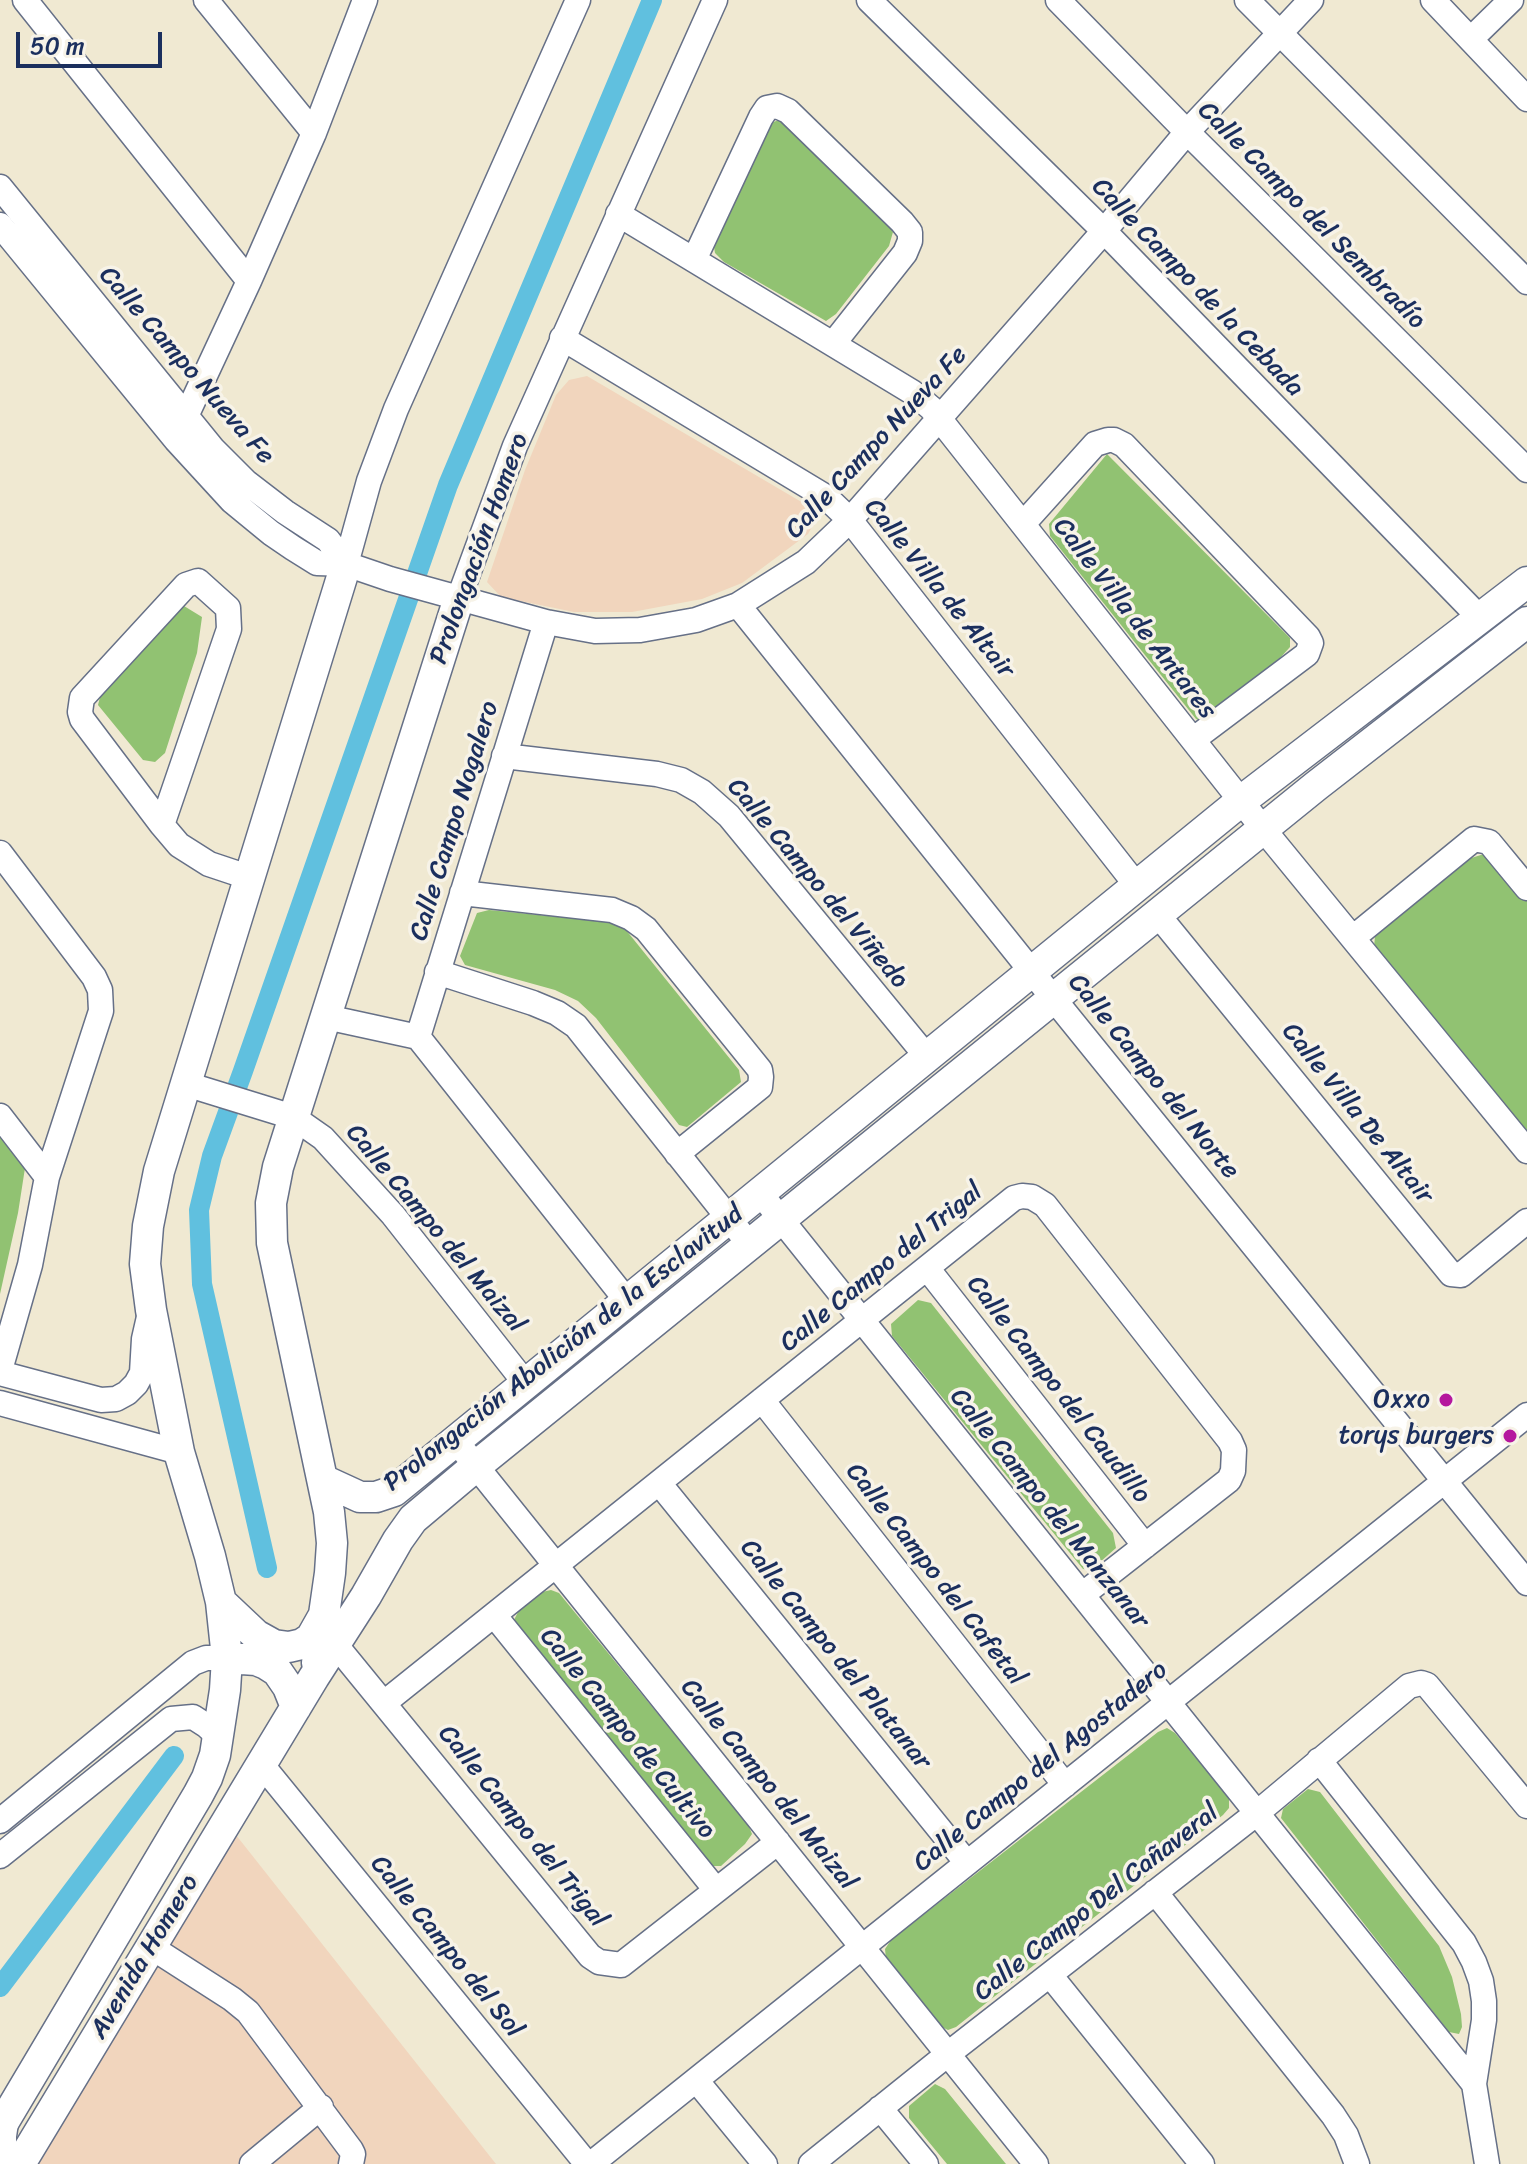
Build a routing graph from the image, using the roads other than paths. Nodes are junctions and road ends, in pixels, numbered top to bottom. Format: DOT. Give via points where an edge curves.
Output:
graph roads {
  1 [pos="25,0"];
  2 [pos="206,0"];
  3 [pos="365,0"];
  4 [pos="578,0"];
  5 [pos="715,0"];
  6 [pos="869,0"];
  7 [pos="1058,0"];
  8 [pos="1247,0"];
  9 [pos="1311,0"];
  10 [pos="1433,0"];
  11 [pos="1511,0"];
  12 [pos="1280,34"];
  13 [pos="1471,39"];
  14 [pos="1527,99"];
  15 [pos="1187,132"];
  16 [pos="314,133"];
  17 [pos="0,187"];
  18 [pos="618,214"];
  19 [pos="0,225"];
  20 [pos="1104,231"];
  21 [pos="694,260"];
  22 [pos="249,281"];
  23 [pos="1527,282"];
  24 [pos="562,338"];
  25 [pos="833,344"];
  26 [pos="186,414"];
  27 [pos="940,418"];
  28 [pos="176,440"];
  29 [pos="1527,470"];
  30 [pos="850,520"];
  31 [pos="1023,524"];
  32 [pos="346,564"];
  33 [pos="1527,582"];
  34 [pos="459,598"];
  35 [pos="738,605"];
  36 [pos="1481,619"];
  37 [pos="546,622"];
  38 [pos="1527,622"];
  39 [pos="1194,739"];
  40 [pos="504,756"];
  41 [pos="1241,801"];
  42 [pos="162,825"];
  43 [pos="1264,830"];
  44 [pos="0,853"];
  45 [pos="251,878"];
  46 [pos="1137,886"];
  47 [pos="1527,888"];
  48 [pos="462,893"];
  49 [pos="1158,915"];
  50 [pos="1354,937"];
  51 [pos="437,972"];
  52 [pos="1032,972"];
  53 [pos="1054,999"];
  54 [pos="326,1017"];
  55 [pos="418,1037"];
  56 [pos="927,1057"];
  57 [pos="199,1088"];
  58 [pos="280,1113"];
  59 [pos="0,1116"];
  60 [pos="1527,1151"];
  61 [pos="677,1154"];
  62 [pos="47,1177"];
  63 [pos="760,1193"];
  64 [pos="729,1219"];
  65 [pos="781,1220"];
  66 [pos="1527,1221"];
  67 [pos="750,1245"];
  68 [pos="927,1268"];
  69 [pos="627,1301"];
  70 [pos="151,1310"];
  71 [pos="862,1320"];
  72 [pos="0,1371"];
  73 [pos="526,1384"];
  74 [pos="762,1400"];
  75 [pos="0,1403"];
  76 [pos="1527,1415"];
  77 [pos="456,1441"];
  78 [pos="179,1452"];
  79 [pos="476,1466"];
  80 [pos="323,1480"];
  81 [pos="1445,1481"];
  82 [pos="659,1483"];
  83 [pos="1145,1546"];
  84 [pos="556,1565"];
  85 [pos="1527,1583"];
  86 [pos="1082,1595"];
  87 [pos="221,1602"];
  88 [pos="325,1612"];
  89 [pos="494,1615"];
  90 [pos="335,1644"];
  91 [pos="227,1658"];
  92 [pos="314,1677"];
  93 [pos="1168,1702"];
  94 [pos="384,1703"];
  95 [pos="296,1707"];
  96 [pos="218,1736"];
  97 [pos="266,1757"];
  98 [pos="1319,1760"];
  99 [pos="1065,1785"];
  100 [pos="1527,1806"];
  101 [pos="1257,1813"];
  102 [pos="0,1821"];
  103 [pos="778,1842"];
  104 [pos="0,1856"];
  105 [pos="967,1863"];
  106 [pos="716,1890"];
  107 [pos="1155,1892"];
  108 [pos="151,1947"];
  109 [pos="862,1947"];
  110 [pos="1050,1975"];
  111 [pos="948,2054"];
  112 [pos="696,2080"];
  113 [pos="1474,2084"];
  114 [pos="321,2107"];
  115 [pos="880,2108"];
  116 [pos="4,2122"];
  117 [pos="9,2164"];
  118 [pos="20,2164"];
  119 [pos="252,2164"];
  120 [pos="351,2164"];
  121 [pos="589,2164"];
  122 [pos="765,2164"];
  123 [pos="811,2164"];
  124 [pos="926,2164"];
  125 [pos="1036,2164"];
  126 [pos="1202,2164"];
  127 [pos="1357,2164"];
  128 [pos="1487,2164"];
  1 -- 22 [label="street"];
  2 -- 16 [label="street"];
  3 -- 16 [label="street"];
  4 -- 32 [label="street" via="396,409"];
  5 -- 18 [label="street, Prolongación Homero"];
  6 -- 20 [label="street, Calle Campo de la Cebada"];
  7 -- 15 [label="street, Calle Campo del Sembradío"];
  8 -- 12 [label="street"];
  9 -- 12 [label="street, Calle Campo Nueva Fe"];
  10 -- 13 [label="street"];
  11 -- 13 [label="street"];
  12 -- 15 [label="street, Calle Campo Nueva Fe"];
  12 -- 23 [label="street"];
  13 -- 14 [label="street"];
  15 -- 20 [label="street, Calle Campo Nueva Fe"];
  15 -- 29 [label="street, Calle Campo del Sembradío"];
  16 -- 22 [label="street"];
  17 -- 26 [label="street, Calle Campo Nueva Fe"];
  18 -- 21 [label="street, Calle Villa de Antares"];
  18 -- 24 [label="street, Prolongación Homero"];
  19 -- 28 [label="street, Calle Campo Nueva Fe"];
  20 -- 27 [label="street, Calle Campo Nueva Fe"];
  20 -- 36 [label="street, Calle Campo de la Cebada"];
  21 -- 25 [label="street, Calle Villa de Antares"];
  21 -- 25 [label="street" via="761,117 767,108 788,111 910,232 905,253"];
  22 -- 26 [label="street"];
  24 -- 30 [label="street, Calle Villa de Altair" via="826,497"];
  24 -- 34 [label="street, Prolongación Homero"];
  25 -- 27 [label="street, Calle Villa de Antares" via="912,392"];
  26 -- 28 [label="street"];
  26 -- 32 [label="street, Calle Campo Nueva Fe" via="246,482 328,540"];
  27 -- 30 [label="street, Calle Campo Nueva Fe"];
  27 -- 31 [label="street, Calle Villa de Antares"];
  28 -- 32 [label="street, Calle Campo Nueva Fe" via="232,501 271,533 317,563"];
  30 -- 35 [label="street, Calle Campo Nueva Fe" via="806,562"];
  30 -- 46 [label="street, Calle Villa de Altair"];
  31 -- 39 [label="street, Calle Villa de Antares"];
  31 -- 39 [label="street" via="1095,444 1114,440 1308,637 1307,654"];
  32 -- 34 [label="street, Calle Campo Nueva Fe"];
  32 -- 45 [label="main road"];
  33 -- 36 [label="main road, Prolongación Abolición de la Esclavitud"];
  34 -- 37 [label="street, Calle Campo Nueva Fe"];
  34 -- 54 [label="main road, Prolongación Homero"];
  35 -- 37 [label="street, Calle Campo Nueva Fe" via="696,620 640,630 595,631"];
  35 -- 52 [label="street, Calle Campo del Norte"];
  36 -- 41 [label="main road, Prolongación Abolición de la Esclavitud"];
  37 -- 40 [label="street, Calle Campo Nogalero"];
  38 -- 43 [label="main road, Prolongación Abolición de la Esclavitud"];
  39 -- 41 [label="street, Calle Villa de Antares"];
  40 -- 48 [label="street, Calle Campo Nogalero"];
  40 -- 56 [label="street, Calle Campo del Viñedo" via="657,774 702,792 729,816"];
  41 -- 43 [label="street, Calle Villa de Antares"];
  41 -- 46 [label="main road, Prolongación Abolición de la Esclavitud"];
  42 -- 42 [label="street" via="229,629 228,608 198,581 186,585 80,706 82,719"];
  42 -- 45 [label="street" via="190,854"];
  43 -- 49 [label="main road, Prolongación Abolición de la Esclavitud"];
  43 -- 50 [label="street, Calle Villa de Antares"];
  44 -- 62 [label="street" via="100,990 101,1011"];
  45 -- 57 [label="main road" via="204,1023"];
  46 -- 52 [label="main road, Prolongación Abolición de la Esclavitud"];
  47 -- 50 [label="street" via="1489,842 1474,839"];
  48 -- 51 [label="street, Calle Campo Nogalero"];
  48 -- 61 [label="street" via="612,910 646,929 761,1077 760,1087"];
  49 -- 53 [label="main road, Prolongación Abolición de la Esclavitud"];
  49 -- 66 [label="street, Calle Villa De Altair" via="1451,1274 1461,1275"];
  50 -- 60 [label="street, Calle Villa de Antares"];
  51 -- 55 [label="street, Calle Campo Nogalero"];
  51 -- 61 [label="street" via="533,1003 576,1026"];
  52 -- 53 [label="street, Calle Campo del Norte"];
  52 -- 56 [label="main road, Prolongación Abolición de la Esclavitud"];
  53 -- 65 [label="main road, Prolongación Abolición de la Esclavitud"];
  53 -- 81 [label="street, Calle Campo del Norte"];
  54 -- 55 [label="street"];
  54 -- 58 [label="main road, Prolongación Homero"];
  55 -- 69 [label="street"];
  56 -- 63 [label="main road, Prolongación Abolición de la Esclavitud"];
  57 -- 58 [label="street"];
  57 -- 70 [label="main road" via="159,1171 145,1264"];
  58 -- 73 [label="street, Calle Campo del Maizal" via="323,1138 393,1215"];
  58 -- 80 [label="main road" via="272,1243"];
  59 -- 62 [label="street"];
  61 -- 64 [label="street"];
  62 -- 72 [label="street" via="30,1265"];
  63 -- 64 [label="main road, Prolongación Abolición de la Esclavitud"];
  63 -- 65 [label="street, Calle Campo del Manzanar"];
  64 -- 67 [label="street"];
  64 -- 69 [label="main road, Prolongación Abolición de la Esclavitud"];
  65 -- 67 [label="main road, Prolongación Abolición de la Esclavitud"];
  65 -- 71 [label="street, Calle Campo del Manzanar"];
  67 -- 79 [label="main road, Prolongación Abolición de la Esclavitud"];
  68 -- 71 [label="street, Calle Campo del Trigal"];
  68 -- 83 [label="street, Calle Campo del Caudillo"];
  68 -- 83 [label="street, Calle Campo del Trigal" via="1014,1198 1040,1201 1230,1441 1234,1450 1229,1480"];
  69 -- 73 [label="main road, Prolongación Abolición de la Esclavitud"];
  70 -- 72 [label="street" via="142,1373 116,1399 101,1400"];
  70 -- 78 [label="main road"];
  71 -- 74 [label="street, Calle Campo del Trigal"];
  71 -- 86 [label="street, Calle Campo del Manzanar"];
  73 -- 77 [label="main road, Prolongación Abolición de la Esclavitud"];
  74 -- 82 [label="street, Calle Campo del Trigal"];
  74 -- 99 [label="street, Calle Campo del Cafetal"];
  75 -- 78 [label="street"];
  76 -- 81 [label="street, Calle Campo del Agostadero"];
  77 -- 79 [label="street, Calle Campo del Maizal"];
  77 -- 80 [label="main road, Prolongación Abolición de la Esclavitud" via="394,1491 376,1497 360,1497"];
  78 -- 87 [label="main road"];
  79 -- 84 [label="street, Calle Campo del Maizal"];
  79 -- 90 [label="main road, Prolongación Abolición de la Esclavitud" via="413,1519"];
  80 -- 88 [label="main road" via="332,1543"];
  81 -- 85 [label="street, Calle Campo del Norte"];
  81 -- 93 [label="street, Calle Campo del Agostadero"];
  82 -- 84 [label="street, Calle Campo del Trigal"];
  82 -- 105 [label="street, Calle Campo del Platanar"];
  83 -- 86 [label="street, Calle Campo del Trigal"];
  84 -- 89 [label="street, Calle Campo del Trigal"];
  84 -- 103 [label="street, Calle Campo del Maizal"];
  86 -- 93 [label="street, Calle Campo del Manzanar"];
  87 -- 88 [label="main road" via="256,1635 289,1647 311,1638"];
  87 -- 91 [label="main road"];
  88 -- 92 [label="main road"];
  89 -- 94 [label="street, Calle Campo del Trigal"];
  89 -- 106 [label="street, Calle Campo de Cultivo"];
  90 -- 92 [label="main road, Prolongación Abolición de la Esclavitud"];
  90 -- 94 [label="street, Calle Campo del Trigal"];
  91 -- 95 [label="main road" via="256,1660 277,1671"];
  91 -- 96 [label="main road"];
  91 -- 102 [label="street" via="193,1663"];
  92 -- 95 [label="main road, Prolongación Abolición de la Esclavitud"];
  93 -- 99 [label="street, Calle Campo del Agostadero"];
  93 -- 101 [label="street, Calle Campo del Manzanar"];
  94 -- 106 [label="street, Calle Campo del Trigal" via="599,1962 621,1965"];
  95 -- 97 [label="main road, Prolongación Abolición de la Esclavitud"];
  96 -- 104 [label="street" via="193,1717 171,1719"];
  96 -- 116 [label="main road, Avenida Homero" via="198,1795"];
  97 -- 108 [label="main road, Avenida Homero"];
  97 -- 121 [label="street, Calle Campo del Sol"];
  98 -- 100 [label="street, Calle Campo Del Cañaveral" via="1409,1686 1427,1685"];
  98 -- 101 [label="street, Calle Campo Del Cañaveral"];
  98 -- 113 [label="street" via="1474,1962 1484,2011"];
  99 -- 105 [label="street, Calle Campo del Agostadero"];
  101 -- 107 [label="street, Calle Campo Del Cañaveral"];
  101 -- 113 [label="street, Calle Campo del Manzanar"];
  103 -- 106 [label="street, Calle Campo del Trigal"];
  103 -- 109 [label="street, Calle Campo del Maizal"];
  105 -- 109 [label="street, Calle Campo del Agostadero"];
  107 -- 110 [label="street, Calle Campo Del Cañaveral"];
  107 -- 127 [label="street" via="1333,2115"];
  108 -- 114 [label="street" via="248,2012"];
  108 -- 118 [label="main road, Avenida Homero"];
  109 -- 111 [label="street, Calle Campo del Maizal"];
  109 -- 112 [label="street, Calle Campo del Agostadero"];
  110 -- 111 [label="street, Calle Campo Del Cañaveral"];
  110 -- 126 [label="street"];
  111 -- 115 [label="street, Calle Campo Del Cañaveral"];
  111 -- 125 [label="street, Calle Campo del Maizal"];
  112 -- 121 [label="street, Calle Campo del Agostadero"];
  112 -- 122 [label="street"];
  113 -- 128 [label="street"];
  114 -- 119 [label="street"];
  114 -- 120 [label="street" via="351,2150"];
  115 -- 123 [label="street, Calle Campo Del Cañaveral"];
  115 -- 124 [label="street"];
  116 -- 117 [label="street"];
}
